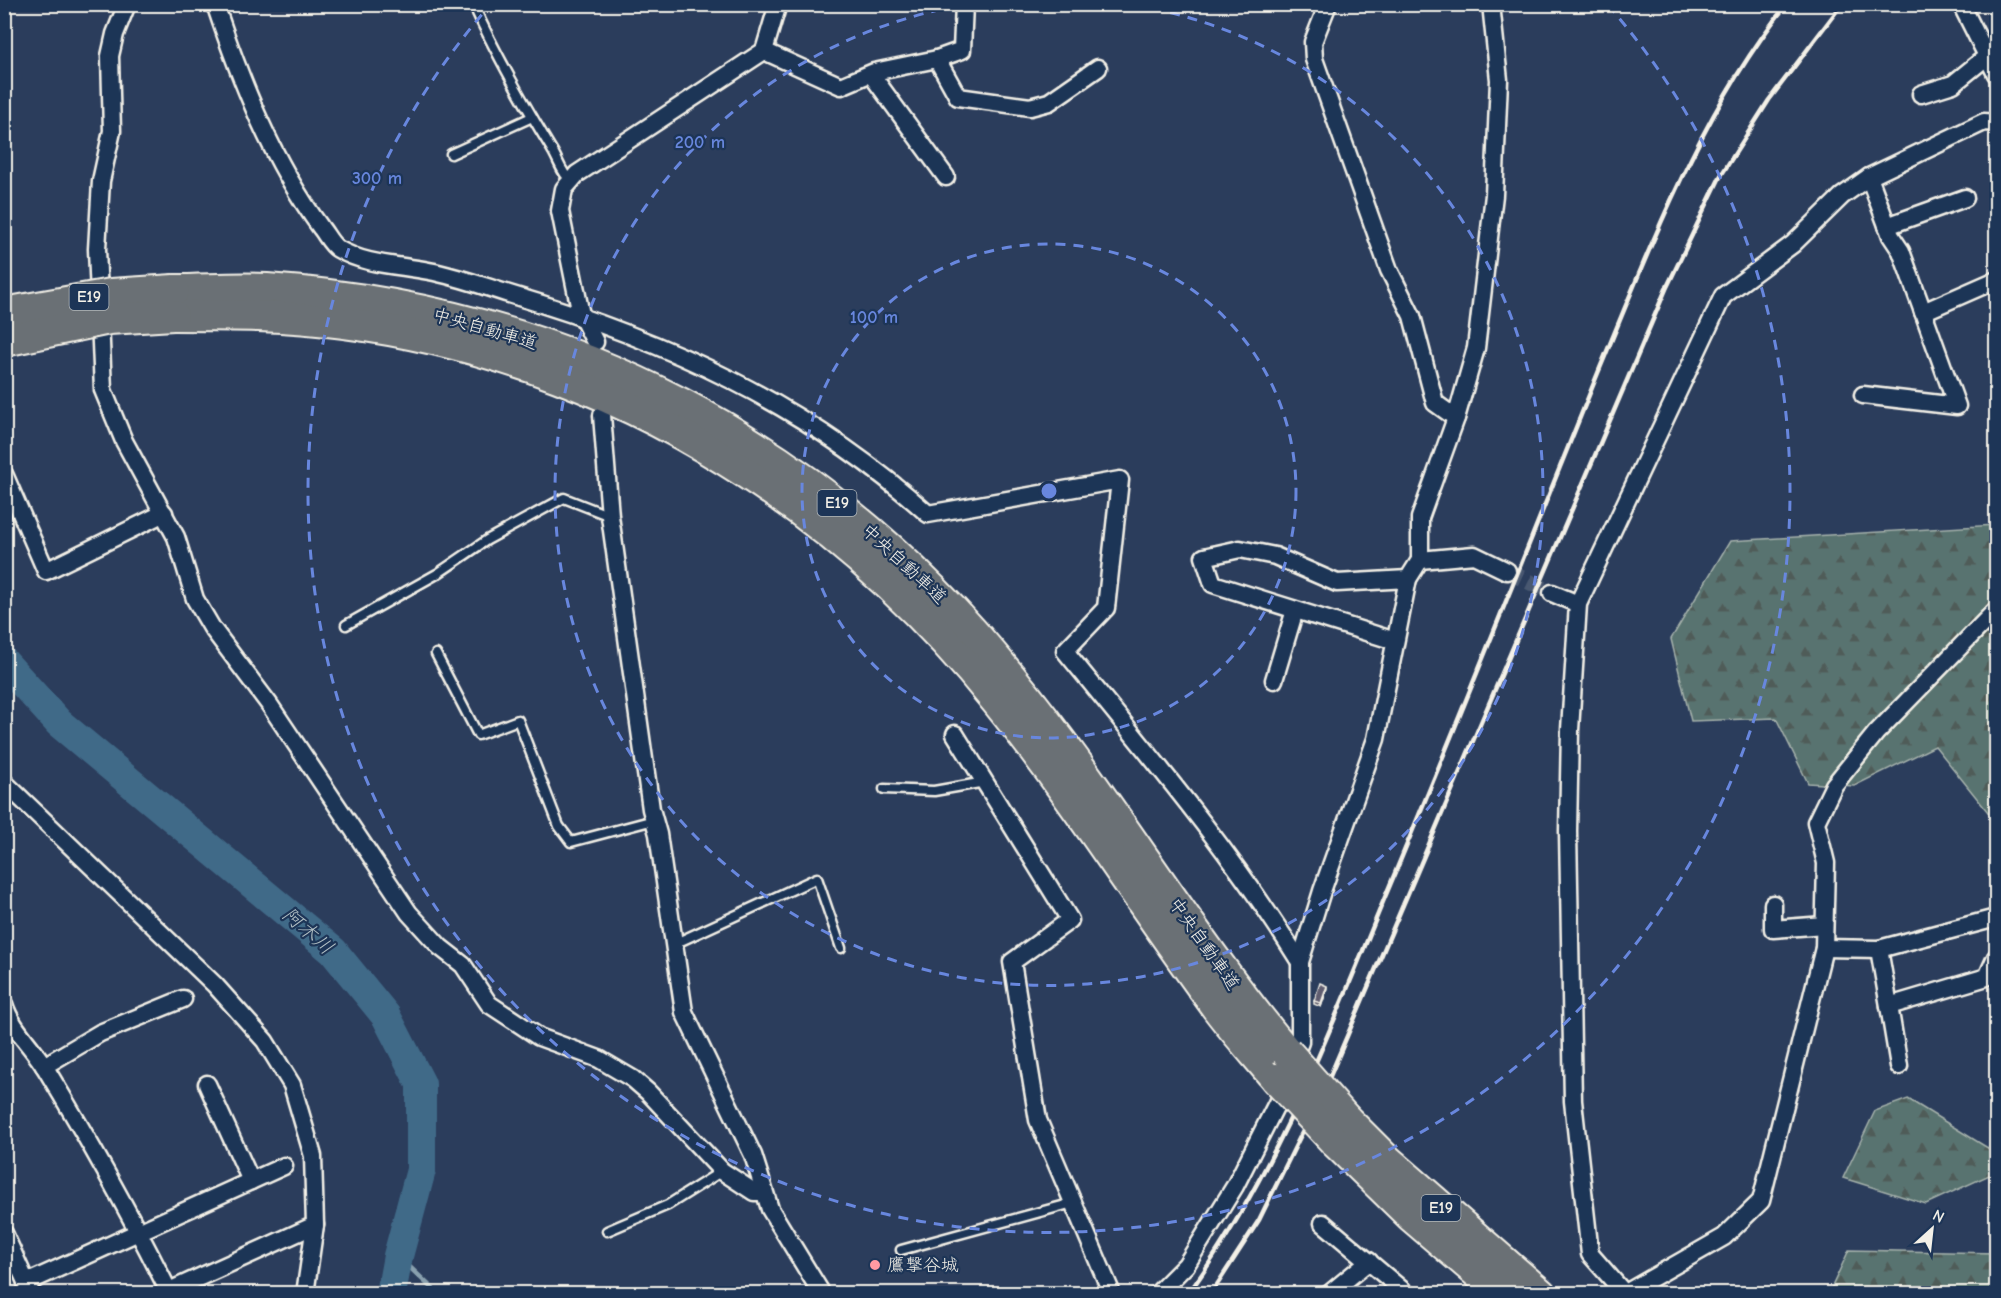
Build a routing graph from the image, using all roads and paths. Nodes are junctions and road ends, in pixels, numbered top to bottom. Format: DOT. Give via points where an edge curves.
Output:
graph roads {
  1 [pos="127,4"];
  2 [pos="215,4"];
  3 [pos="473,4"];
  4 [pos="777,4"];
  5 [pos="964,4"];
  6 [pos="1328,4"];
  7 [pos="1491,4"];
  8 [pos="1961,4"];
  9 [pos="764,51"];
  10 [pos="1992,52"];
  11 [pos="938,59"];
  12 [pos="1098,68"];
  13 [pos="871,74"];
  14 [pos="1996,74"];
  15 [pos="1921,94"];
  16 [pos="532,117"];
  17 [pos="1996,123"];
  18 [pos="451,154"];
  19 [pos="946,177"];
  20 [pos="1869,177"];
  21 [pos="571,181"];
  22 [pos="1965,198"];
  23 [pos="1887,226"];
  24 [pos="1996,280"];
  25 [pos="173,303"];
  26 [pos="1923,312"];
  27 [pos="4,313"];
  28 [pos="581,315"];
  29 [pos="4,341"];
  30 [pos="595,342"];
  31 [pos="1863,394"];
  32 [pos="602,415"];
  33 [pos="1456,418"];
  34 [pos="4,474"];
  35 [pos="164,513"];
  36 [pos="610,516"];
  37 [pos="1420,560"];
  38 [pos="1507,571"];
  39 [pos="1408,579"];
  40 [pos="1552,593"];
  41 [pos="1578,604"];
  42 [pos="1295,610"];
  43 [pos="1996,610"];
  44 [pos="346,625"];
  45 [pos="1395,641"];
  46 [pos="436,654"];
  47 [pos="1274,680"];
  48 [pos="955,734"];
  49 [pos="985,782"];
  50 [pos="6,784"];
  51 [pos="884,789"];
  52 [pos="654,820"];
  53 [pos="1773,904"];
  54 [pos="1996,918"];
  55 [pos="1824,925"];
  56 [pos="673,944"];
  57 [pos="841,948"];
  58 [pos="1824,948"];
  59 [pos="1879,949"];
  60 [pos="1996,957"];
  61 [pos="1300,962"];
  62 [pos="1992,976"];
  63 [pos="183,999"];
  64 [pos="4,1004"];
  65 [pos="1889,1006"];
  66 [pos="1899,1065"];
  67 [pos="44,1066"];
  68 [pos="207,1084"];
  69 [pos="1340,1130"];
  70 [pos="284,1166"];
  71 [pos="722,1171"];
  72 [pos="251,1181"];
  73 [pos="764,1192"];
  74 [pos="1073,1203"];
  75 [pos="1323,1222"];
  76 [pos="315,1226"];
  77 [pos="607,1231"];
  78 [pos="140,1232"];
  79 [pos="4,1233"];
  80 [pos="901,1250"];
  81 [pos="1369,1261"];
  82 [pos="29,1288"];
  83 [pos="170,1292"];
  84 [pos="305,1293"];
  85 [pos="822,1293"];
  86 [pos="1112,1293"];
  87 [pos="1157,1293"];
  88 [pos="1329,1293"];
  89 [pos="1407,1293"];
  90 [pos="1502,1293"];
  91 [pos="1541,1293"];
  92 [pos="1624,1293"];
  1 -- 35 [label="street" via="110,56 112,131 101,181 97,249 103,390 124,441"];
  2 -- 28 [label="street" via="235,64 263,128 310,213 337,249 380,263 430,271"];
  3 -- 16 [label="lane" via="500,63"];
  4 -- 9 [label="street"];
  5 -- 11 [label="street" via="962,50"];
  6 -- 33 [label="street" via="1313,42 1314,59 1389,270 1412,316 1435,403"];
  7 -- 33 [label="street" via="1498,80 1494,195 1476,348"];
  8 -- 10 [label="street"];
  9 -- 13 [label="street" via="841,86"];
  9 -- 21 [label="street"];
  10 -- 14 [label="street"];
  10 -- 15 [label="street" via="1953,84"];
  11 -- 12 [label="street" via="958,97 1030,107 1048,102"];
  11 -- 13 [label="street"];
  13 -- 19 [label="street"];
  16 -- 18 [label="lane"];
  16 -- 21 [label="lane" via="564,176"];
  17 -- 20 [label="street" via="1984,122"];
  20 -- 23 [label="street"];
  20 -- 41 [label="street" via="1842,196 1793,244 1723,296"];
  21 -- 28 [label="street" via="564,189 560,211"];
  22 -- 23 [label="street"];
  23 -- 26 [label="street" via="1901,251"];
  24 -- 26 [label="street"];
  25 -- 27 [label="highway, 中央自動車道 / E19, bridge" via="111,294"];
  25 -- 29 [label="highway, 中央自動車道 / E19, bridge"];
  25 -- 69 [label="highway, 中央自動車道 / E19, bridge" via="413,334 522,364 583,385 642,412 725,459 810,517 879,574 940,636 1048,768 1219,1011 1276,1079"];
  25 -- 69 [label="highway, 中央自動車道 / E19, bridge" via="264,289 404,307 510,333 613,369 766,450 884,542 1004,667"];
  26 -- 31 [label="street" via="1957,406"];
  28 -- 30 [label="street"];
  28 -- 61 [label="street" via="770,398 891,481 928,514 1120,480 1106,608 1065,651 1157,762 1263,903"];
  32 -- 36 [label="street"];
  33 -- 37 [label="street" via="1420,518"];
  34 -- 35 [label="street" via="46,571"];
  35 -- 71 [label="street" via="176,537 195,599 212,627 269,704 409,913 463,965 489,1004 539,1037 599,1059 633,1079"];
  36 -- 44 [label="lane" via="564,498"];
  36 -- 52 [label="street"];
  37 -- 38 [label="street" via="1474,555"];
  37 -- 39 [label="street"];
  39 -- 42 [label="street" via="1337,583 1275,556 1240,549 1204,557 1213,584"];
  39 -- 45 [label="street"];
  40 -- 41 [label="street"];
  41 -- 92 [label="street" via="1568,842 1573,1101 1590,1254"];
  42 -- 45 [label="street"];
  42 -- 47 [label="street"];
  43 -- 55 [label="street" via="1876,734 1834,785 1816,822 1826,863"];
  45 -- 61 [label="street" via="1376,739"];
  46 -- 52 [label="lane" via="478,735 518,720 559,826 571,842"];
  48 -- 49 [label="street"];
  49 -- 51 [label="lane" via="934,791"];
  49 -- 74 [label="street" via="1070,920 1012,962 1038,1120"];
  50 -- 76 [label="street" via="215,985 265,1041 292,1086 313,1156"];
  52 -- 56 [label="street"];
  53 -- 55 [label="street" via="1773,929"];
  54 -- 59 [label="street"];
  55 -- 58 [label="street"];
  56 -- 57 [label="lane" via="817,878"];
  56 -- 73 [label="street" via="684,1012 753,1155"];
  58 -- 59 [label="street"];
  58 -- 92 [label="street" via="1761,1201 1724,1237"];
  59 -- 65 [label="street"];
  60 -- 62 [label="street"];
  61 -- 87 [label="street" via="1300,1042 1277,1104 1235,1186 1186,1265"];
  62 -- 65 [label="street"];
  63 -- 67 [label="street" via="100,1033"];
  64 -- 67 [label="street" via="7,1015"];
  65 -- 66 [label="street"];
  67 -- 78 [label="street"];
  68 -- 72 [label="street"];
  69 -- 90 [label="highway, 中央自動車道 / E19" via="1411,1216"];
  69 -- 91 [label="highway, 中央自動車道 / E19" via="1384,1158"];
  70 -- 72 [label="street"];
  71 -- 73 [label="street" via="745,1188"];
  71 -- 77 [label="lane" via="668,1205"];
  72 -- 78 [label="street"];
  73 -- 85 [label="street" via="781,1228"];
  74 -- 80 [label="lane"];
  74 -- 86 [label="street"];
  75 -- 81 [label="street"];
  76 -- 83 [label="street"];
  76 -- 84 [label="street"];
  78 -- 82 [label="street"];
  78 -- 83 [label="street"];
  79 -- 82 [label="street"];
  81 -- 88 [label="street"];
  81 -- 89 [label="street"];
}
